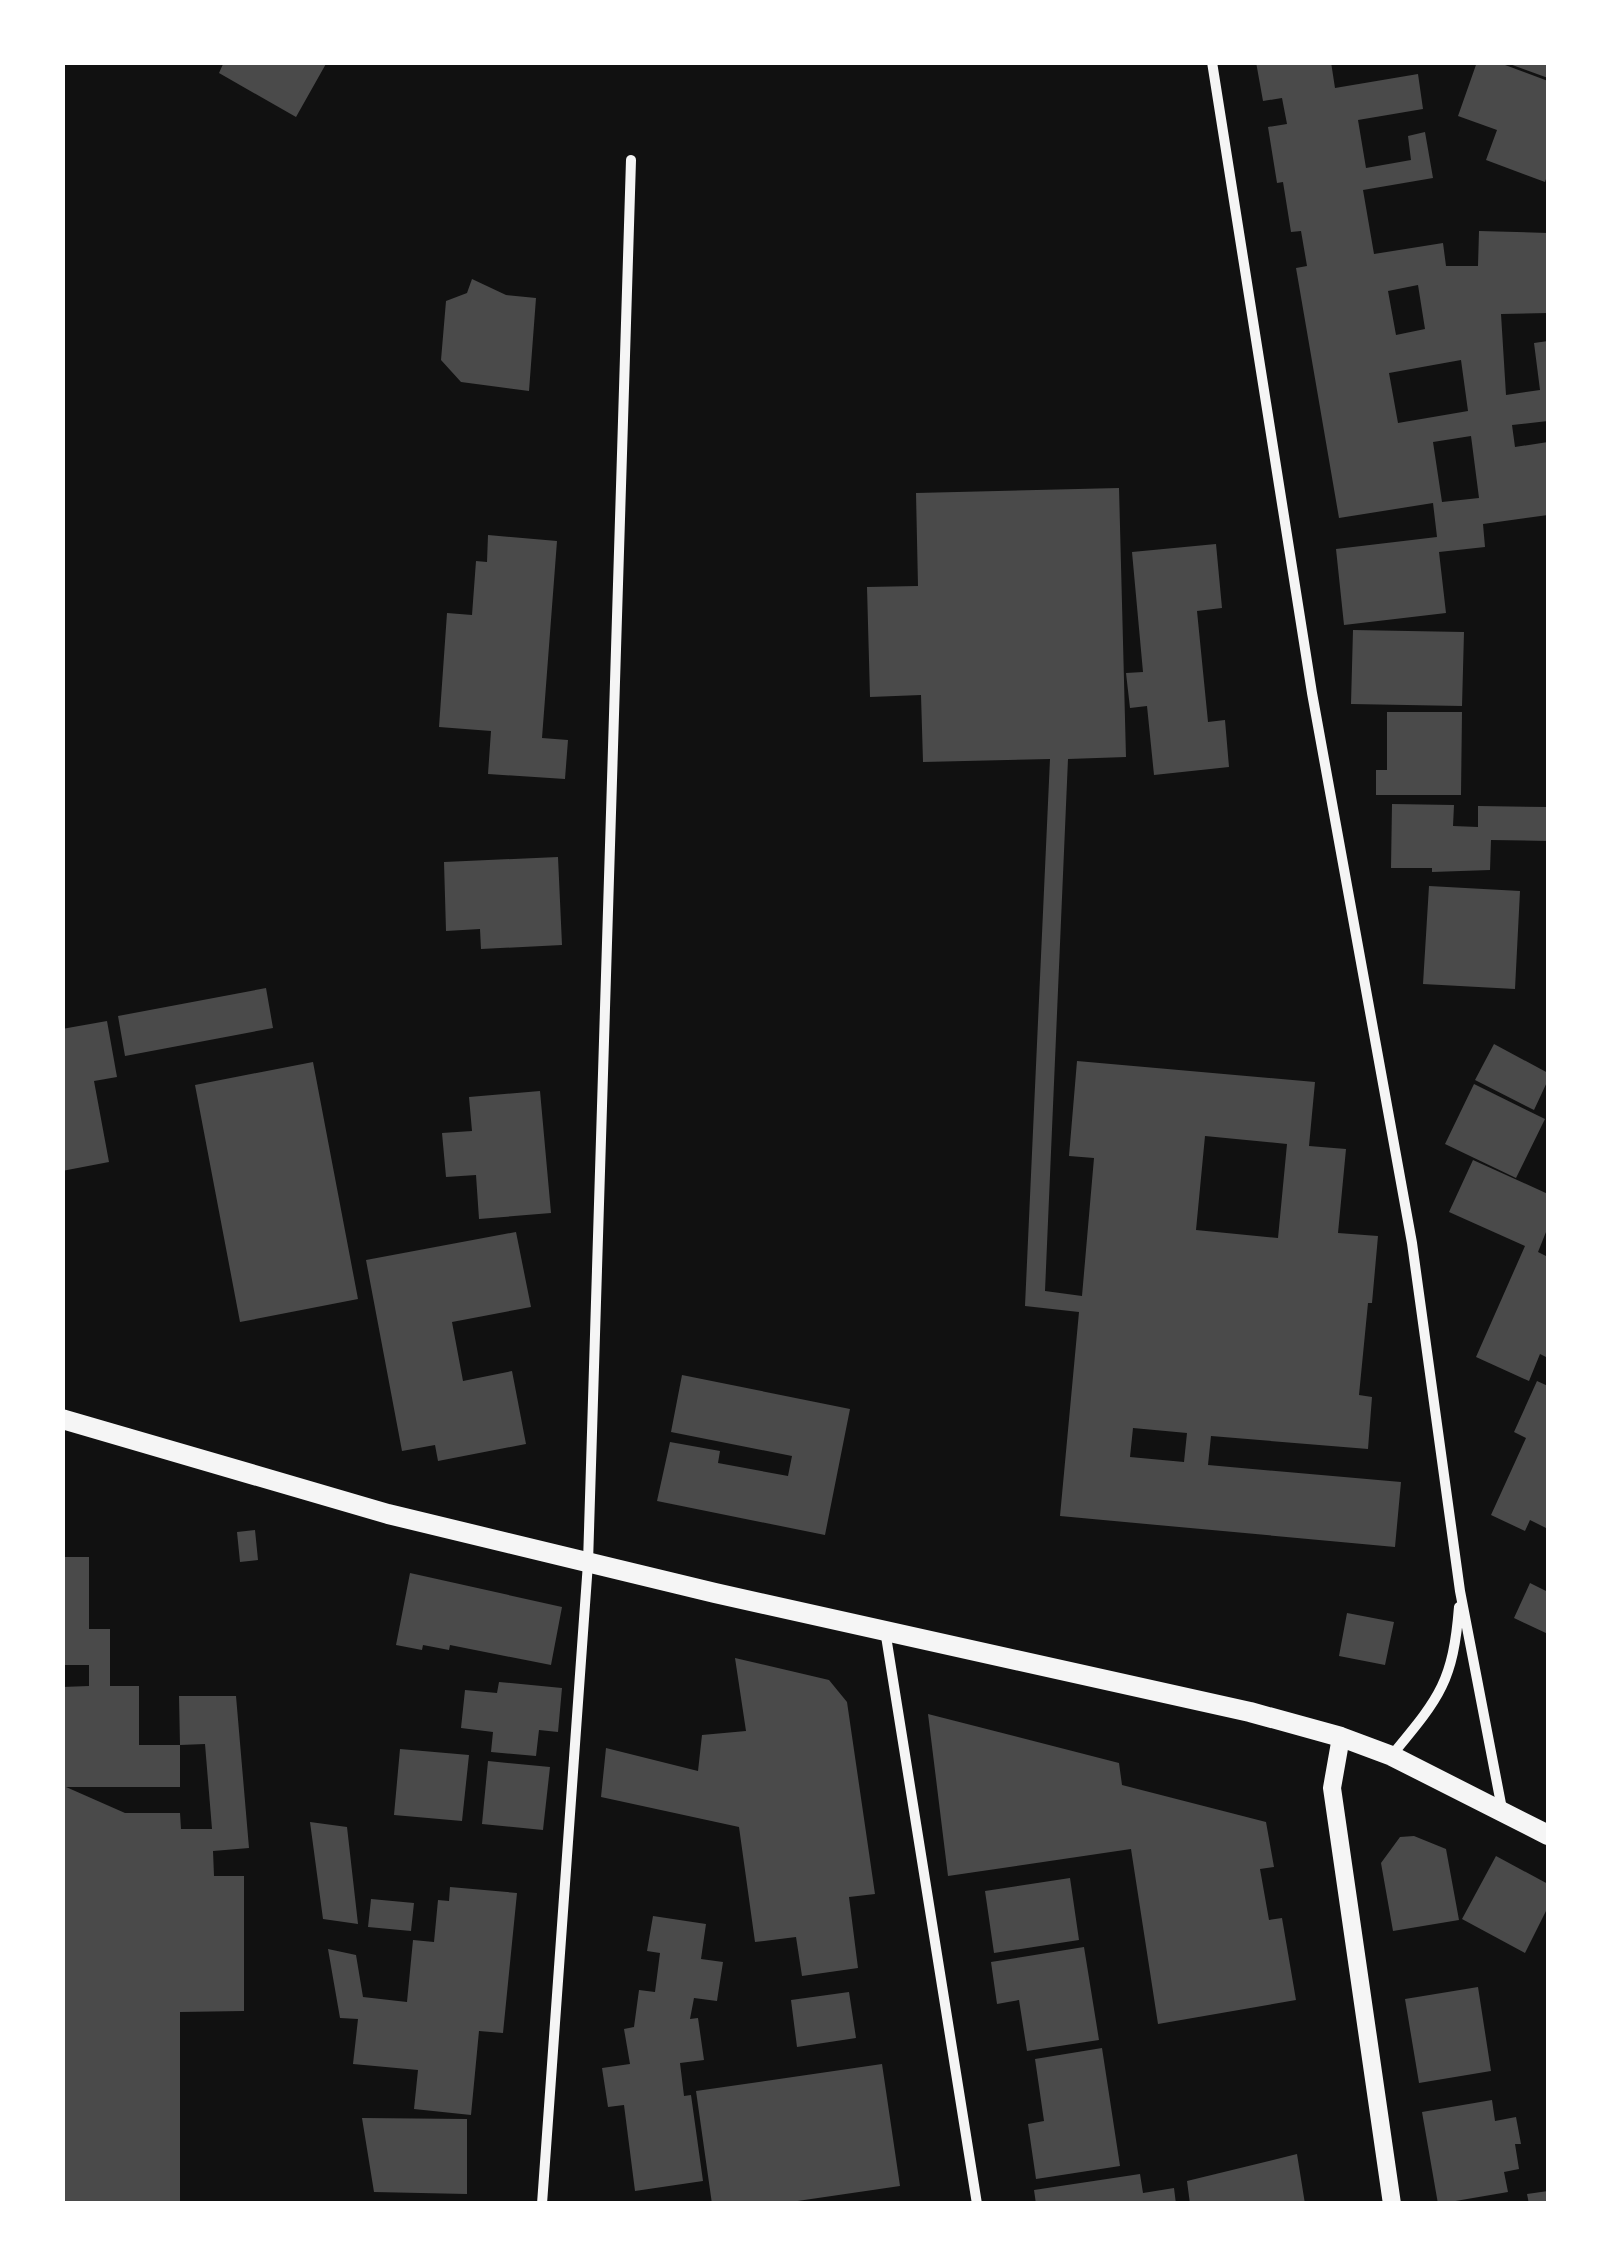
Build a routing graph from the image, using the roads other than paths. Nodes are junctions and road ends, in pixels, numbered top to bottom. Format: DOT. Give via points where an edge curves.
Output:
graph roads {
  1 [pos="1212,62"];
  2 [pos="631,160"];
  3 [pos="62,1419"];
  4 [pos="588,1563"];
  5 [pos="1460,1591"];
  6 [pos="885,1630"];
  7 [pos="1341,1737"];
  8 [pos="1392,1756"];
  9 [pos="1502,1809"];
  10 [pos="1548,1835"];
  11 [pos="542,2204"];
  12 [pos="977,2204"];
  13 [pos="1392,2204"];
  1 -- 5 [label="street" via="1312,693 1412,1243"];
  2 -- 4 [label="street"];
  3 -- 4 [label="main road" via="388,1514"];
  4 -- 6 [label="main road"];
  4 -- 11 [label="street"];
  5 -- 8 [label="street" via="1448,1677"];
  5 -- 9 [label="street"];
  6 -- 7 [label="main road"];
  6 -- 12 [label="street"];
  7 -- 8 [label="main road"];
  7 -- 13 [label="street" via="1332,1788"];
  8 -- 9 [label="main road"];
  9 -- 10 [label="main road"];
}
